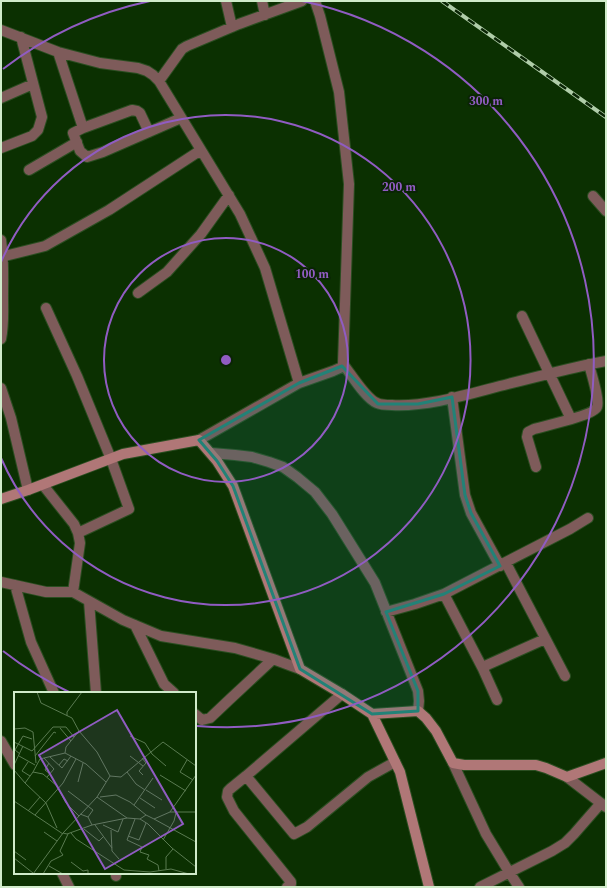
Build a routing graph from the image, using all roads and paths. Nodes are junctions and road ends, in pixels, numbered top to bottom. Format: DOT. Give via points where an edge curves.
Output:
graph roads {
  1 [pos="226,1"];
  2 [pos="262,1"];
  3 [pos="302,1"];
  4 [pos="315,1"];
  5 [pos="265,15"];
  6 [pos="232,27"];
  7 [pos="1,30"];
  8 [pos="21,37"];
  9 [pos="58,52"];
  10 [pos="159,81"];
  11 [pos="33,84"];
  12 [pos="1,98"];
  13 [pos="182,118"];
  14 [pos="83,128"];
  15 [pos="149,132"];
  16 [pos="77,142"];
  17 [pos="1,148"];
  18 [pos="201,150"];
  19 [pos="29,170"];
  20 [pos="229,195"];
  21 [pos="593,196"];
  22 [pos="606,211"];
  23 [pos="1,240"];
  24 [pos="2,256"];
  25 [pos="138,293"];
  26 [pos="46,308"];
  27 [pos="522,316"];
  28 [pos="1,338"];
  29 [pos="606,361"];
  30 [pos="343,364"];
  31 [pos="589,364"];
  32 [pos="550,373"];
  33 [pos="299,383"];
  34 [pos="1,388"];
  35 [pos="452,397"];
  36 [pos="571,419"];
  37 [pos="199,440"];
  38 [pos="211,453"];
  39 [pos="111,459"];
  40 [pos="536,467"];
  41 [pos="43,485"];
  42 [pos="28,490"];
  43 [pos="1,499"];
  44 [pos="588,518"];
  45 [pos="78,533"];
  46 [pos="503,565"];
  47 [pos="1,582"];
  48 [pos="15,585"];
  49 [pos="73,592"];
  50 [pos="444,594"];
  51 [pos="89,601"];
  52 [pos="386,612"];
  53 [pos="135,625"];
  54 [pos="545,639"];
  55 [pos="273,659"];
  56 [pos="300,669"];
  57 [pos="483,669"];
  58 [pos="565,676"];
  59 [pos="164,684"];
  60 [pos="54,692"];
  61 [pos="96,692"];
  62 [pos="160,692"];
  63 [pos="173,692"];
  64 [pos="342,694"];
  65 [pos="497,700"];
  66 [pos="418,711"];
  67 [pos="372,714"];
  68 [pos="196,715"];
  69 [pos="1,741"];
  70 [pos="395,762"];
  71 [pos="14,763"];
  72 [pos="453,763"];
  73 [pos="606,763"];
  74 [pos="246,776"];
  75 [pos="567,777"];
  76 [pos="604,805"];
  77 [pos="509,872"];
  78 [pos="62,874"];
  79 [pos="69,887"];
  80 [pos="287,887"];
  81 [pos="429,887"];
  82 [pos="480,887"];
  83 [pos="519,887"];
  1 -- 6 [label="street"];
  2 -- 5 [label="street"];
  3 -- 5 [label="street"];
  4 -- 30 [label="street" via="339,92 349,184"];
  5 -- 6 [label="street"];
  6 -- 10 [label="street" via="186,46"];
  7 -- 8 [label="street"];
  8 -- 9 [label="street"];
  8 -- 11 [label="street"];
  9 -- 10 [label="street" via="100,63 138,68 147,71"];
  9 -- 14 [label="street"];
  10 -- 13 [label="street"];
  11 -- 12 [label="street"];
  11 -- 17 [label="street" via="42,117 38,130 32,136"];
  13 -- 15 [label="street"];
  13 -- 18 [label="street"];
  14 -- 15 [label="street" via="132,110 140,113"];
  14 -- 16 [label="street" via="73,133"];
  15 -- 16 [label="street" via="87,157 80,151"];
  16 -- 19 [label="street"];
  18 -- 20 [label="street"];
  18 -- 24 [label="street" via="109,210 46,246"];
  20 -- 25 [label="street" via="201,234 167,272"];
  20 -- 33 [label="street" via="265,268"];
  21 -- 22 [label="street"];
  23 -- 24 [label="street"];
  24 -- 28 [label="street"];
  26 -- 39 [label="street"];
  27 -- 32 [label="street"];
  29 -- 31 [label="street"];
  30 -- 33 [label="street" via="336,370"];
  30 -- 35 [label="street" via="365,393 378,404 412,404"];
  31 -- 32 [label="street"];
  31 -- 36 [label="street" via="598,406 596,410"];
  32 -- 35 [label="street"];
  32 -- 36 [label="street"];
  33 -- 37 [label="street"];
  34 -- 42 [label="street"];
  35 -- 46 [label="street" via="465,495 471,513"];
  36 -- 40 [label="street" via="528,432"];
  37 -- 38 [label="street"];
  37 -- 39 [label="street" via="123,454"];
  38 -- 52 [label="street" via="246,456 283,467 315,492 375,582"];
  38 -- 56 [label="street" via="233,486"];
  39 -- 41 [label="street"];
  39 -- 45 [label="street" via="129,508"];
  41 -- 42 [label="street"];
  41 -- 45 [label="street" via="74,524"];
  42 -- 43 [label="street"];
  44 -- 46 [label="street"];
  45 -- 49 [label="street" via="80,543"];
  46 -- 50 [label="street"];
  46 -- 54 [label="street"];
  47 -- 48 [label="street"];
  48 -- 49 [label="street" via="46,592"];
  48 -- 60 [label="street" via="30,642"];
  49 -- 51 [label="street"];
  50 -- 52 [label="street"];
  50 -- 57 [label="street"];
  51 -- 53 [label="street"];
  51 -- 61 [label="street"];
  52 -- 66 [label="street" via="418,691"];
  53 -- 55 [label="street" via="160,636 235,648"];
  53 -- 59 [label="street"];
  54 -- 57 [label="street" via="486,665"];
  54 -- 58 [label="street"];
  55 -- 56 [label="street"];
  55 -- 68 [label="street" via="210,718 202,720"];
  56 -- 64 [label="street"];
  57 -- 65 [label="street"];
  59 -- 62 [label="street"];
  59 -- 63 [label="street"];
  64 -- 67 [label="street"];
  64 -- 74 [label="street"];
  66 -- 67 [label="street"];
  66 -- 72 [label="street" via="432,724"];
  67 -- 70 [label="street"];
  69 -- 71 [label="street"];
  70 -- 74 [label="street" via="368,777 307,827 294,834"];
  70 -- 81 [label="street" via="400,772"];
  72 -- 75 [label="street" via="536,765"];
  72 -- 77 [label="street" via="486,834"];
  73 -- 75 [label="street"];
  74 -- 80 [label="street" via="228,791 227,797 234,811 291,882"];
  75 -- 76 [label="street"];
  76 -- 77 [label="street" via="565,843"];
  77 -- 82 [label="street"];
  77 -- 83 [label="street"];
  78 -- 79 [label="street"];
}
